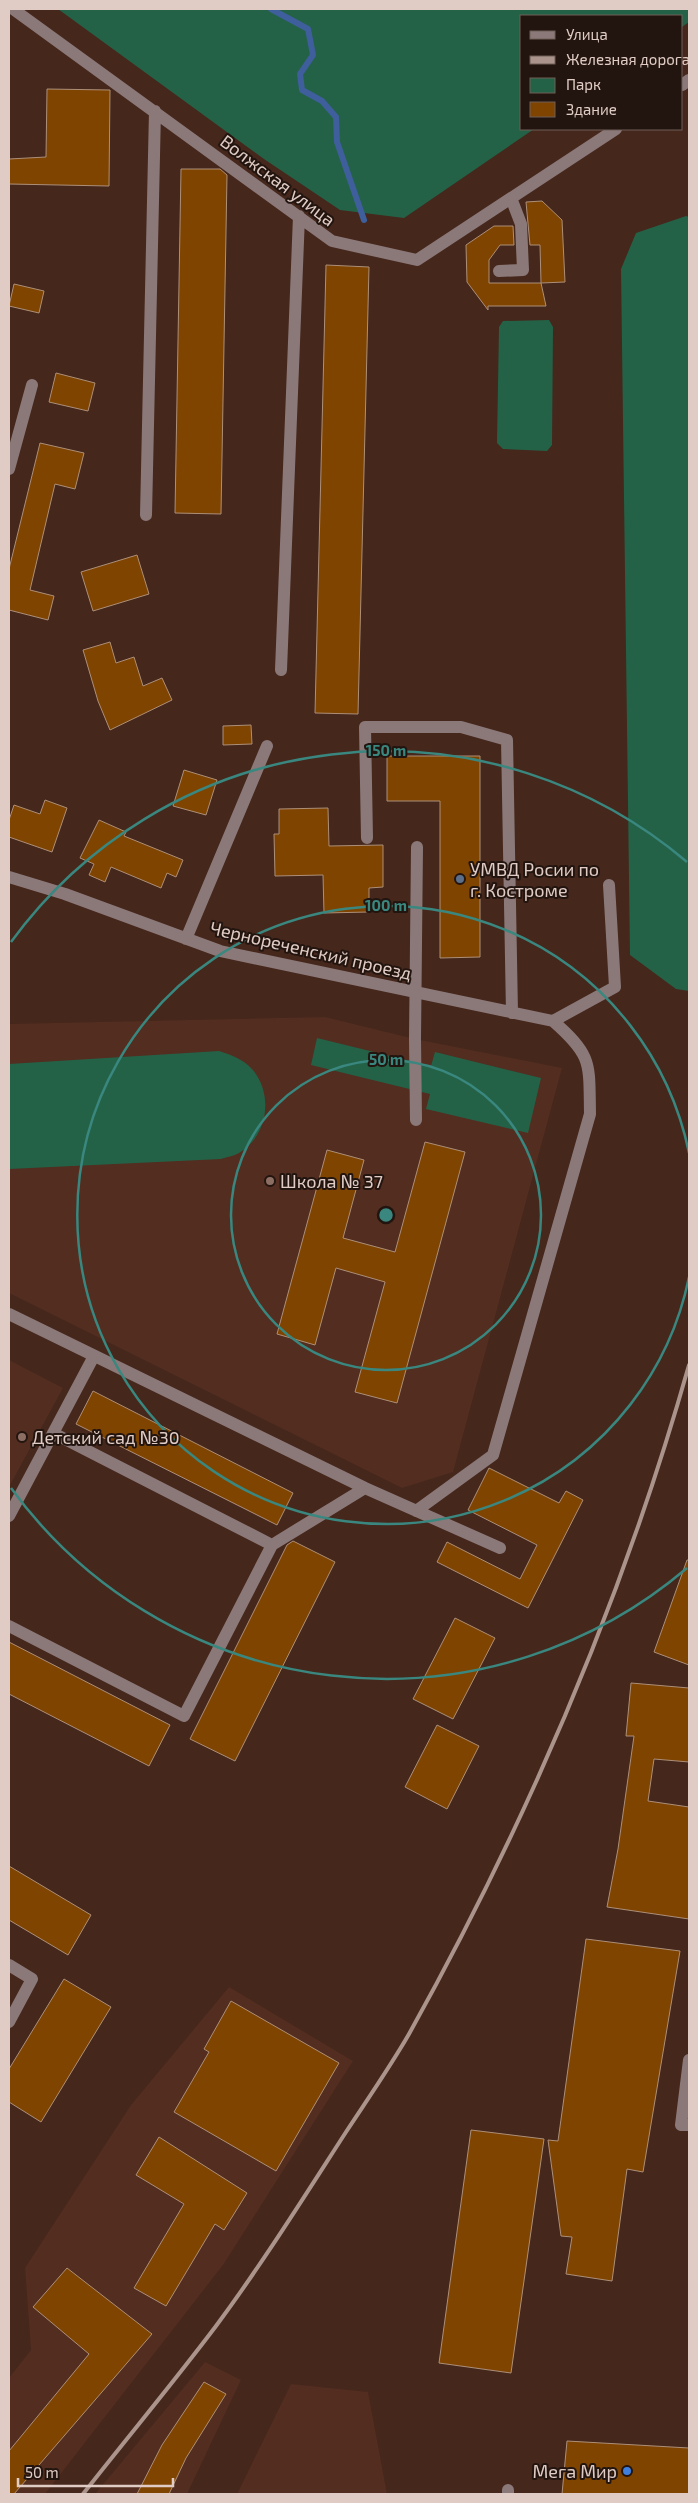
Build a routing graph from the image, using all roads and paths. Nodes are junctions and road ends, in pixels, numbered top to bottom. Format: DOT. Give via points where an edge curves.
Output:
graph roads {
  1 [pos="13,9"];
  2 [pos="155,111"];
  3 [pos="614,130"];
  4 [pos="511,198"];
  5 [pos="299,216"];
  6 [pos="499,271"];
  7 [pos="32,385"];
  8 [pos="9,469"];
  9 [pos="146,515"];
  10 [pos="280,670"];
  11 [pos="267,746"];
  12 [pos="367,838"];
  13 [pos="417,847"];
  14 [pos="9,877"];
  15 [pos="608,885"];
  16 [pos="186,939"];
  17 [pos="416,992"];
  18 [pos="512,1013"];
  19 [pos="553,1021"];
  20 [pos="416,1120"];
  21 [pos="9,1314"];
  22 [pos="94,1356"];
  23 [pos="53,1433"];
  24 [pos="365,1488"];
  25 [pos="416,1511"];
  26 [pos="9,1516"];
  27 [pos="272,1545"];
  28 [pos="500,1548"];
  29 [pos="9,1626"];
  30 [pos="9,1965"];
  31 [pos="9,2022"];
  32 [pos="689,2060"];
  33 [pos="689,2125"];
  1 -- 2 [label="street, Волжская улица"];
  2 -- 5 [label="street, Волжская улица"];
  2 -- 9 [label="street"];
  3 -- 4 [label="street, Волжская улица"];
  4 -- 5 [label="street, Волжская улица" via="417,260 332,241"];
  4 -- 6 [label="street" via="521,224 523,270"];
  5 -- 10 [label="street"];
  7 -- 8 [label="street"];
  11 -- 16 [label="street"];
  12 -- 18 [label="street" via="365,727 461,727 507,740"];
  13 -- 17 [label="street"];
  14 -- 16 [label="street, Чернореченский проезд"];
  15 -- 19 [label="street" via="615,987"];
  16 -- 17 [label="street, Чернореченский проезд" via="220,952"];
  17 -- 18 [label="street, Чернореченский проезд"];
  17 -- 20 [label="street"];
  18 -- 19 [label="street, Чернореченский проезд"];
  19 -- 25 [label="street" via="576,1041 589,1066 590,1114 493,1455"];
  21 -- 22 [label="street"];
  22 -- 23 [label="street"];
  22 -- 24 [label="street"];
  23 -- 26 [label="street"];
  23 -- 27 [label="street"];
  24 -- 25 [label="street"];
  24 -- 27 [label="street"];
  25 -- 28 [label="street"];
  27 -- 29 [label="street" via="184,1716"];
  30 -- 31 [label="street" via="32,1979"];
  32 -- 33 [label="street" via="681,2125"];
}
